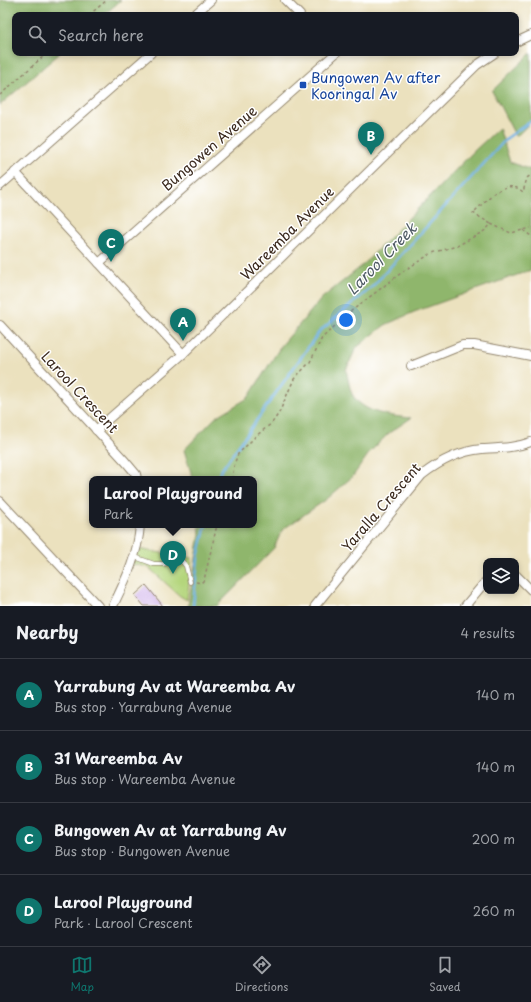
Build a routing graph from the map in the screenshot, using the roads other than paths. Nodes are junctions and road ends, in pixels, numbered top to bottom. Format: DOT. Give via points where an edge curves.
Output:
graph roads {
  1 [pos="211,0"];
  2 [pos="285,0"];
  3 [pos="197,12"];
  4 [pos="297,12"];
  5 [pos="531,35"];
  6 [pos="519,41"];
  7 [pos="148,56"];
  8 [pos="333,56"];
  9 [pos="490,56"];
  10 [pos="15,172"];
  11 [pos="0,186"];
  12 [pos="99,263"];
  13 [pos="0,325"];
  14 [pos="183,354"];
  15 [pos="531,356"];
  16 [pos="411,366"];
  17 [pos="96,430"];
  18 [pos="531,442"];
  19 [pos="136,476"];
  20 [pos="0,501"];
  21 [pos="140,528"];
  22 [pos="135,557"];
  23 [pos="519,578"];
  24 [pos="190,582"];
  25 [pos="483,585"];
  26 [pos="531,590"];
  27 [pos="98,606"];
  28 [pos="113,606"];
  29 [pos="315,606"];
  30 [pos="465,606"];
  1 -- 3 [label="street"];
  2 -- 4 [label="street"];
  5 -- 6 [label="street"];
  7 -- 10 [label="street"];
  8 -- 12 [label="street, Bungowen Avenue"];
  9 -- 14 [label="street, Wareemba Avenue" via="477,65"];
  10 -- 11 [label="street"];
  10 -- 12 [label="street"];
  12 -- 14 [label="street"];
  13 -- 17 [label="street, Larool Crescent"];
  14 -- 17 [label="street, Wareemba Avenue"];
  15 -- 16 [label="street" via="463,344"];
  17 -- 19 [label="street, Larool Crescent"];
  18 -- 29 [label="street, Yaralla Crescent" via="522,446 464,452 422,474"];
  20 -- 27 [label="street"];
  21 -- 22 [label="street"];
  22 -- 24 [label="lane" via="154,564 181,560 186,566"];
  22 -- 28 [label="street"];
  23 -- 26 [label="street"];
  25 -- 30 [label="street"];
}
